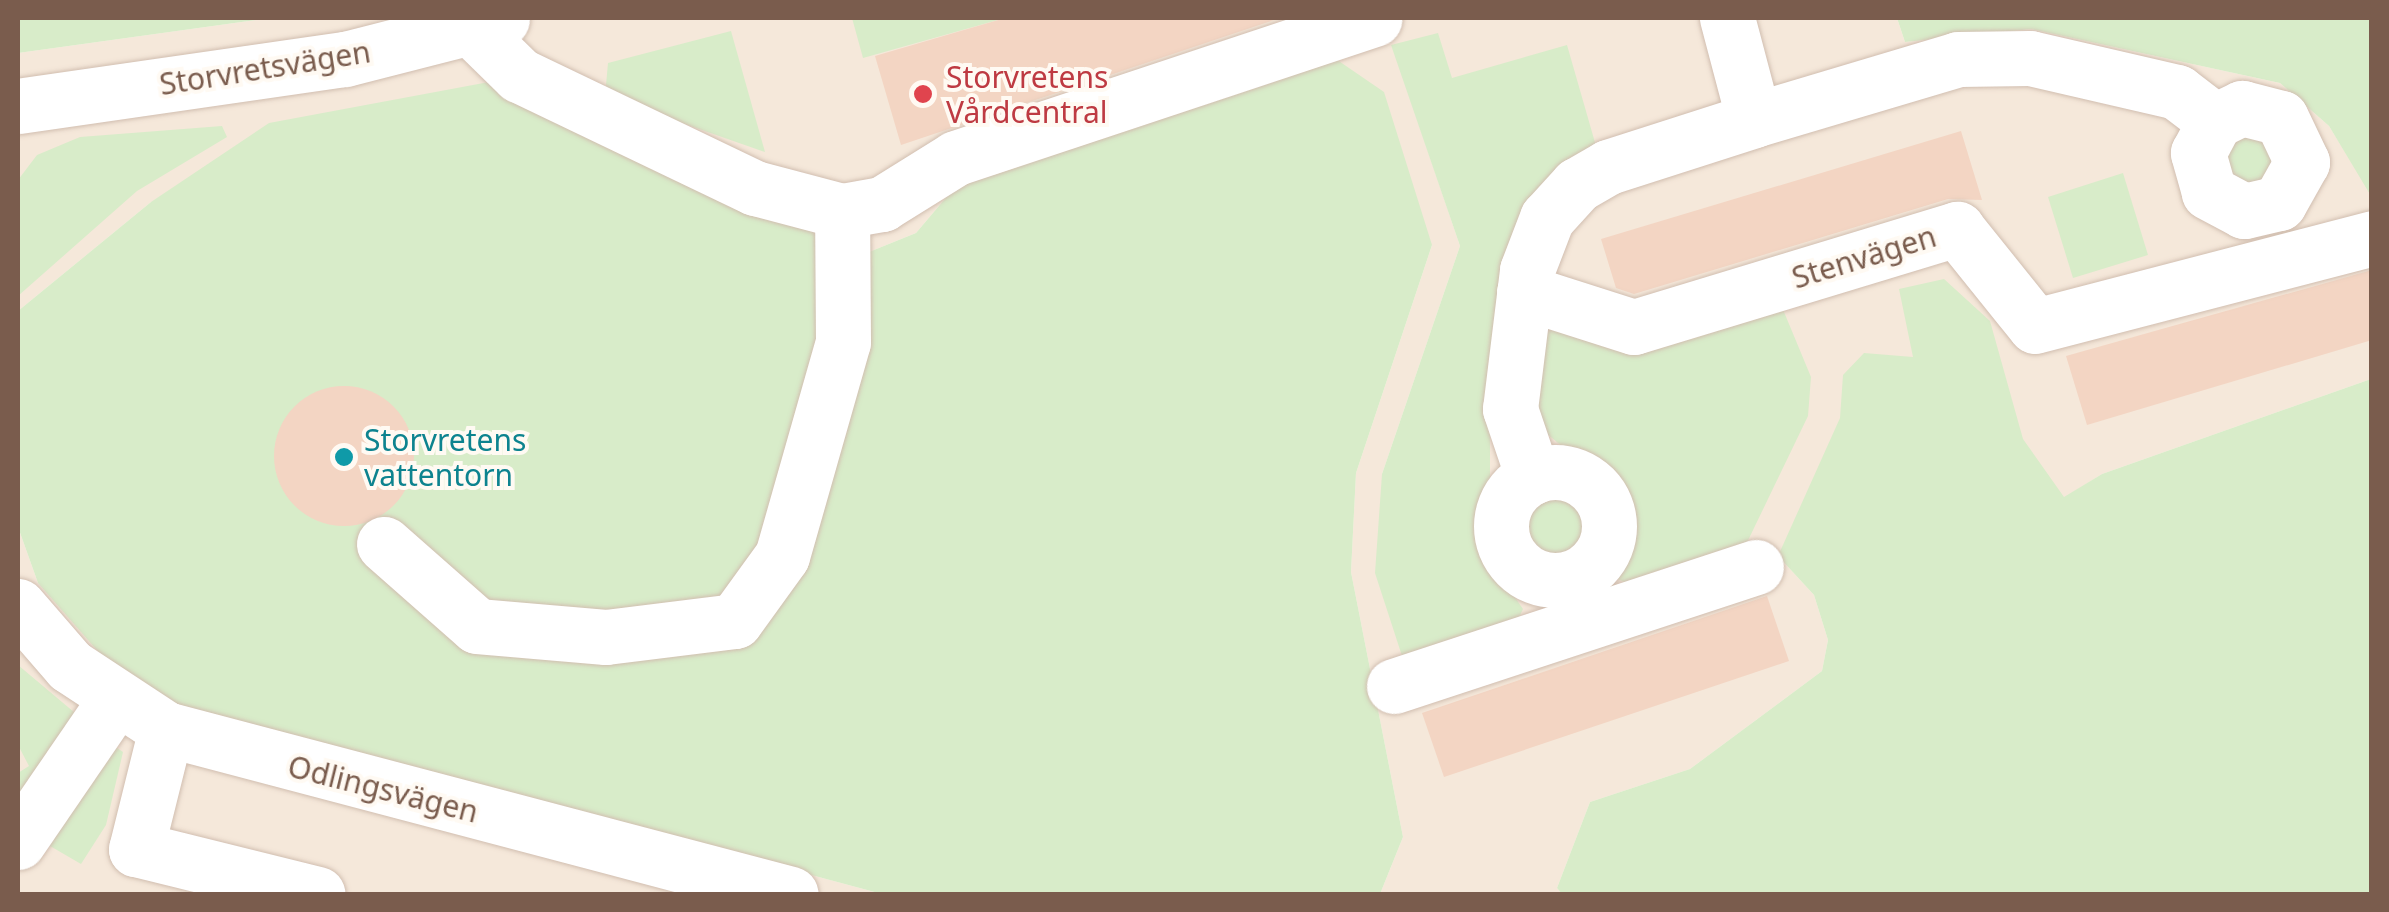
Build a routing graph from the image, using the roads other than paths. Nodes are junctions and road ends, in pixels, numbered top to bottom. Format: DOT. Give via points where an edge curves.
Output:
graph roads {
  1 [pos="1374,18"];
  2 [pos="1727,18"];
  3 [pos="490,22"];
  4 [pos="18,106"];
  5 [pos="1754,120"];
  6 [pos="2215,121"];
  7 [pos="2263,210"];
  8 [pos="842,211"];
  9 [pos="2372,238"];
  10 [pos="2282,262"];
  11 [pos="1524,292"];
  12 [pos="1533,477"];
  13 [pos="384,544"];
  14 [pos="1594,564"];
  15 [pos="1756,567"];
  16 [pos="1536,576"];
  17 [pos="18,606"];
  18 [pos="1631,608"];
  19 [pos="1528,642"];
  20 [pos="1394,686"];
  21 [pos="114,702"];
  22 [pos="166,730"];
  23 [pos="18,842"];
  24 [pos="318,894"];
  25 [pos="791,894"];
  1 -- 8 [label="street" via="956,158 882,204"];
  2 -- 5 [label="street"];
  3 -- 4 [label="street, Storvretsvägen" via="345,58"];
  3 -- 8 [label="street" via="518,76 755,188"];
  5 -- 6 [label="street" via="1958,59 2030,58 2176,92"];
  5 -- 11 [label="street" via="1577,185 1547,218"];
  6 -- 7 [label="street" via="2200,142 2202,181 2221,203"];
  6 -- 7 [label="street" via="2262,109 2293,131 2298,179"];
  7 -- 10 [label="street"];
  8 -- 13 [label="street" via="842,342 782,556 736,621 606,637 477,626"];
  9 -- 10 [label="street, Stenvägen"];
  10 -- 11 [label="street, Stenvägen" via="2035,326 1957,229 1634,327"];
  11 -- 12 [label="street" via="1510,409"];
  12 -- 14 [label="street" via="1573,475 1600,496 1609,530"];
  12 -- 16 [label="street" via="1509,499 1502,532 1512,558"];
  14 -- 16 [label="street" via="1563,579"];
  14 -- 18 [label="street"];
  15 -- 18 [label="street"];
  16 -- 19 [label="street"];
  17 -- 21 [label="street, Odlingsvägen"];
  18 -- 19 [label="street"];
  19 -- 20 [label="street"];
  21 -- 22 [label="street, Odlingsvägen"];
  21 -- 23 [label="street"];
  22 -- 24 [label="street" via="136,849"];
  22 -- 25 [label="street, Odlingsvägen"];
}
